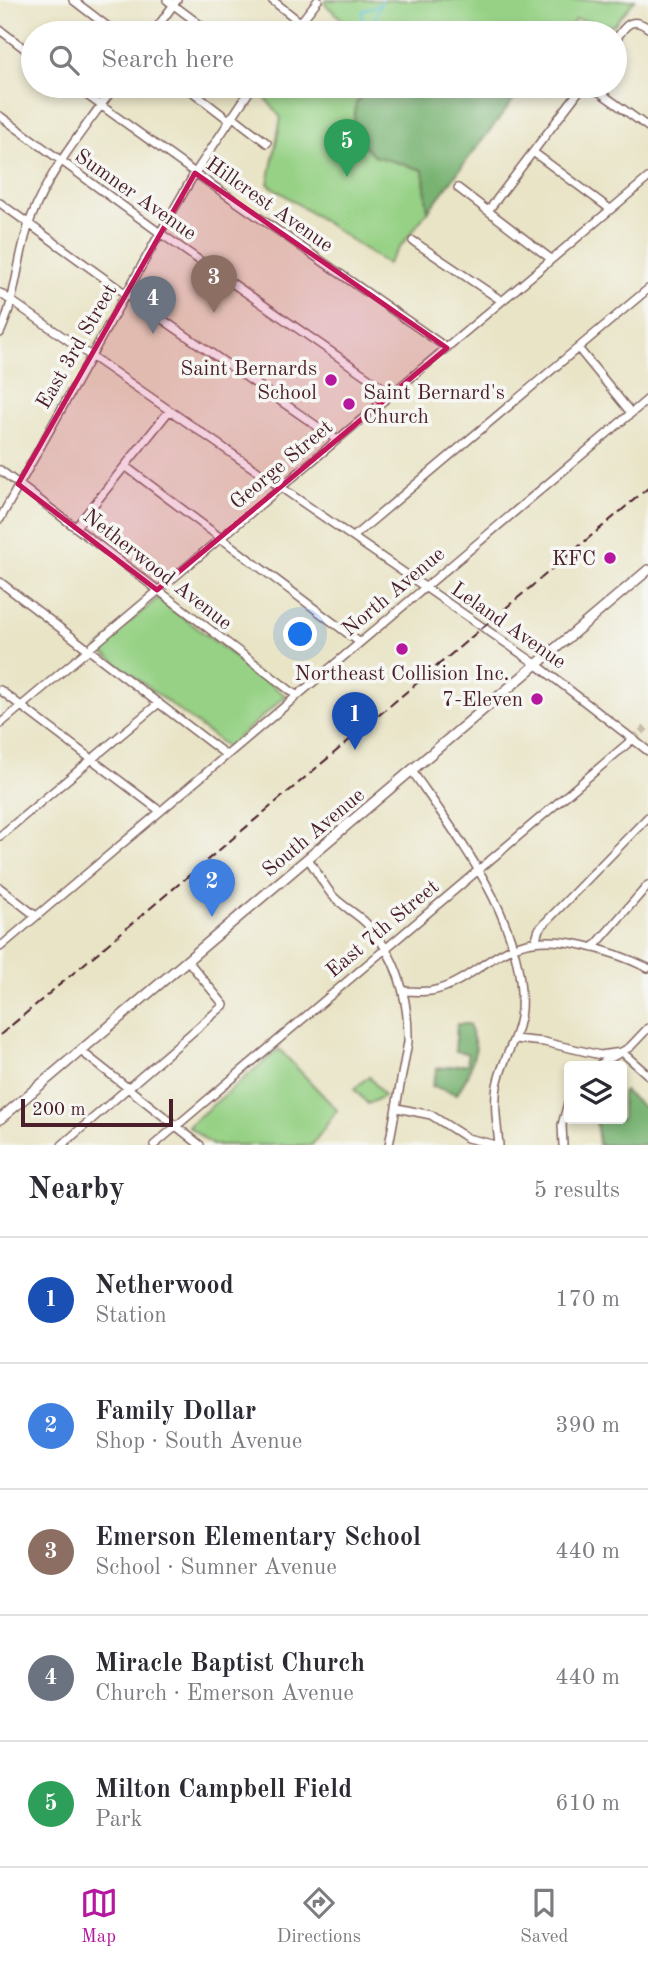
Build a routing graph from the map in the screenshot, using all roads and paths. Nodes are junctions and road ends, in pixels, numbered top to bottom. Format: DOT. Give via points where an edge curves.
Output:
graph roads {
  1 [pos="73,0"];
  2 [pos="272,0"];
  3 [pos="318,0"];
  4 [pos="173,2"];
  5 [pos="100,21"];
  6 [pos="161,21"];
  7 [pos="196,21"];
  8 [pos="299,21"];
  9 [pos="301,21"];
  10 [pos="627,25"];
  11 [pos="648,28"];
  12 [pos="0,30"];
  13 [pos="21,46"];
  14 [pos="91,98"];
  15 [pos="107,98"];
  16 [pos="202,98"];
  17 [pos="245,98"];
  18 [pos="574,98"];
  19 [pos="608,98"];
  20 [pos="101,106"];
  21 [pos="0,116"];
  22 [pos="231,118"];
  23 [pos="648,127"];
  24 [pos="267,142"];
  25 [pos="533,152"];
  26 [pos="60,162"];
  27 [pos="195,173"];
  28 [pos="648,177"];
  29 [pos="458,188"];
  30 [pos="0,203"];
  31 [pos="610,209"];
  32 [pos="488,211"];
  33 [pos="29,225"];
  34 [pos="160,233"];
  35 [pos="413,241"];
  36 [pos="551,259"];
  37 [pos="648,289"];
  38 [pos="0,293"];
  39 [pos="126,294"];
  40 [pos="11,301"];
  41 [pos="502,301"];
  42 [pos="0,333"];
  43 [pos="447,348"];
  44 [pos="579,348"];
  45 [pos="90,356"];
  46 [pos="392,394"];
  47 [pos="648,399"];
  48 [pos="169,411"];
  49 [pos="631,413"];
  50 [pos="337,440"];
  51 [pos="125,466"];
  52 [pos="0,470"];
  53 [pos="18,484"];
  54 [pos="281,487"];
  55 [pos="0,519"];
  56 [pos="76,527"];
  57 [pos="353,537"];
  58 [pos="220,538"];
  59 [pos="648,570"];
  60 [pos="0,582"];
  61 [pos="426,587"];
  62 [pos="157,590"];
  63 [pos="359,642"];
  64 [pos="89,649"];
  65 [pos="536,664"];
  66 [pos="0,690"];
  67 [pos="296,695"];
  68 [pos="159,703"];
  69 [pos="21,706"];
  70 [pos="0,724"];
  71 [pos="633,739"];
  72 [pos="648,751"];
  73 [pos="225,754"];
  74 [pos="92,759"];
  75 [pos="412,771"];
  76 [pos="160,811"];
  77 [pos="648,817"];
  78 [pos="0,836"];
  79 [pos="308,859"];
  80 [pos="478,872"];
  81 [pos="648,885"];
  82 [pos="0,888"];
  83 [pos="36,916"];
  84 [pos="535,942"];
  85 [pos="0,947"];
  86 [pos="514,947"];
  87 [pos="385,948"];
  88 [pos="593,948"];
  89 [pos="188,961"];
  90 [pos="648,968"];
  91 [pos="403,991"];
  92 [pos="648,1028"];
  93 [pos="513,1039"];
  94 [pos="80,1051"];
  95 [pos="622,1052"];
  96 [pos="606,1061"];
  97 [pos="648,1075"];
  98 [pos="128,1088"];
  99 [pos="397,1108"];
  100 [pos="564,1118"];
  101 [pos="0,1119"];
  102 [pos="176,1126"];
  103 [pos="62,1145"];
  104 [pos="153,1145"];
  105 [pos="201,1145"];
  106 [pos="388,1145"];
  107 [pos="498,1145"];
  108 [pos="563,1145"];
  1 -- 5 [label="street"];
  2 -- 8 [label="street"];
  3 -- 9 [label="street"];
  4 -- 6 [label="street"];
  4 -- 7 [label="street"];
  10 -- 11 [label="street" via="640,23"];
  12 -- 13 [label="street"];
  14 -- 20 [label="street, Hillcrest Avenue"];
  15 -- 20 [label="street"];
  16 -- 22 [label="street"];
  17 -- 22 [label="street, East 3rd Street"];
  18 -- 25 [label="street"];
  19 -- 23 [label="street"];
  20 -- 26 [label="street"];
  20 -- 27 [label="street, Hillcrest Avenue"];
  21 -- 26 [label="street, Sumner Avenue"];
  22 -- 24 [label="street"];
  22 -- 27 [label="street, East 3rd Street"];
  25 -- 31 [label="street"];
  25 -- 32 [label="street"];
  26 -- 33 [label="street"];
  26 -- 34 [label="street, Sumner Avenue"];
  27 -- 34 [label="street, East 3rd Street"];
  27 -- 43 [label="street, Hillcrest Avenue"];
  28 -- 31 [label="street, George Street"];
  29 -- 32 [label="street"];
  30 -- 33 [label="street"];
  31 -- 36 [label="street, George Street"];
  32 -- 36 [label="street"];
  33 -- 39 [label="street"];
  33 -- 40 [label="street"];
  34 -- 39 [label="street, East 3rd Street"];
  34 -- 46 [label="street, Sumner Avenue"];
  35 -- 41 [label="street"];
  36 -- 41 [label="street, George Street"];
  37 -- 44 [label="street"];
  38 -- 40 [label="street, Leland Avenue"];
  39 -- 45 [label="street, East 3rd Street"];
  39 -- 50 [label="street"];
  40 -- 42 [label="street"];
  40 -- 45 [label="street, Leland Avenue"];
  41 -- 43 [label="street, George Street"];
  43 -- 46 [label="street, George Street"];
  44 -- 49 [label="street"];
  44 -- 57 [label="street"];
  45 -- 48 [label="street, Leland Avenue"];
  45 -- 53 [label="street, East 3rd Street"];
  46 -- 50 [label="street, George Street"];
  47 -- 49 [label="street, North Avenue"];
  48 -- 51 [label="street"];
  48 -- 54 [label="street, Leland Avenue"];
  49 -- 61 [label="street, North Avenue"];
  50 -- 54 [label="street, George Street"];
  51 -- 56 [label="street"];
  51 -- 58 [label="street"];
  52 -- 53 [label="street, Netherwood Avenue"];
  53 -- 55 [label="street, East 3rd Street"];
  53 -- 56 [label="street, Netherwood Avenue"];
  54 -- 57 [label="street, Leland Avenue"];
  54 -- 58 [label="street, George Street"];
  56 -- 62 [label="street, Netherwood Avenue"];
  57 -- 61 [label="street, Leland Avenue"];
  58 -- 62 [label="street, George Street"];
  58 -- 63 [label="street"];
  59 -- 65 [label="main road, South Avenue"];
  60 -- 64 [label="street"];
  61 -- 63 [label="street, North Avenue"];
  61 -- 65 [label="street, Leland Avenue"];
  62 -- 64 [label="street, George Street"];
  62 -- 67 [label="street, Netherwood Avenue"];
  63 -- 67 [label="street, North Avenue"];
  64 -- 68 [label="street"];
  64 -- 69 [label="street, George Street"];
  65 -- 71 [label="street, Leland Avenue"];
  65 -- 75 [label="main road, South Avenue"];
  66 -- 69 [label="street"];
  67 -- 73 [label="street, North Avenue"];
  68 -- 73 [label="street"];
  68 -- 74 [label="street"];
  69 -- 70 [label="street, George Street"];
  69 -- 74 [label="street"];
  71 -- 72 [label="street, Leland Avenue"];
  71 -- 80 [label="street, East 7th Street"];
  73 -- 76 [label="street, North Avenue"];
  74 -- 76 [label="street"];
  74 -- 78 [label="street"];
  75 -- 79 [label="main road, South Avenue"];
  75 -- 80 [label="street"];
  76 -- 83 [label="street, North Avenue"];
  77 -- 84 [label="street" via="539,929"];
  79 -- 87 [label="street" via="332,895 365,922"];
  79 -- 89 [label="main road, South Avenue"];
  80 -- 86 [label="street"];
  80 -- 87 [label="street, East 7th Street"];
  81 -- 88 [label="street"];
  82 -- 83 [label="street"];
  83 -- 85 [label="street, North Avenue"];
  84 -- 86 [label="street"];
  84 -- 88 [label="street"];
  86 -- 91 [label="street" via="446,987"];
  86 -- 93 [label="street" via="521,1009"];
  87 -- 91 [label="street"];
  87 -- 102 [label="street, East 7th Street"];
  88 -- 90 [label="street"];
  89 -- 94 [label="main road, South Avenue"];
  89 -- 98 [label="street" via="224,1005"];
  91 -- 99 [label="street" via="409,1026"];
  92 -- 95 [label="street"];
  93 -- 95 [label="street" via="600,1055"];
  93 -- 107 [label="street" via="495,1097"];
  94 -- 98 [label="street"];
  94 -- 101 [label="main road, South Avenue"];
  95 -- 96 [label="street"];
  95 -- 97 [label="street"];
  98 -- 102 [label="street"];
  98 -- 103 [label="street"];
  99 -- 106 [label="street"];
  99 -- 107 [label="street" via="430,1115 467,1138"];
  100 -- 108 [label="street"];
  102 -- 104 [label="street, East 7th Street"];
  102 -- 105 [label="street"];
}
